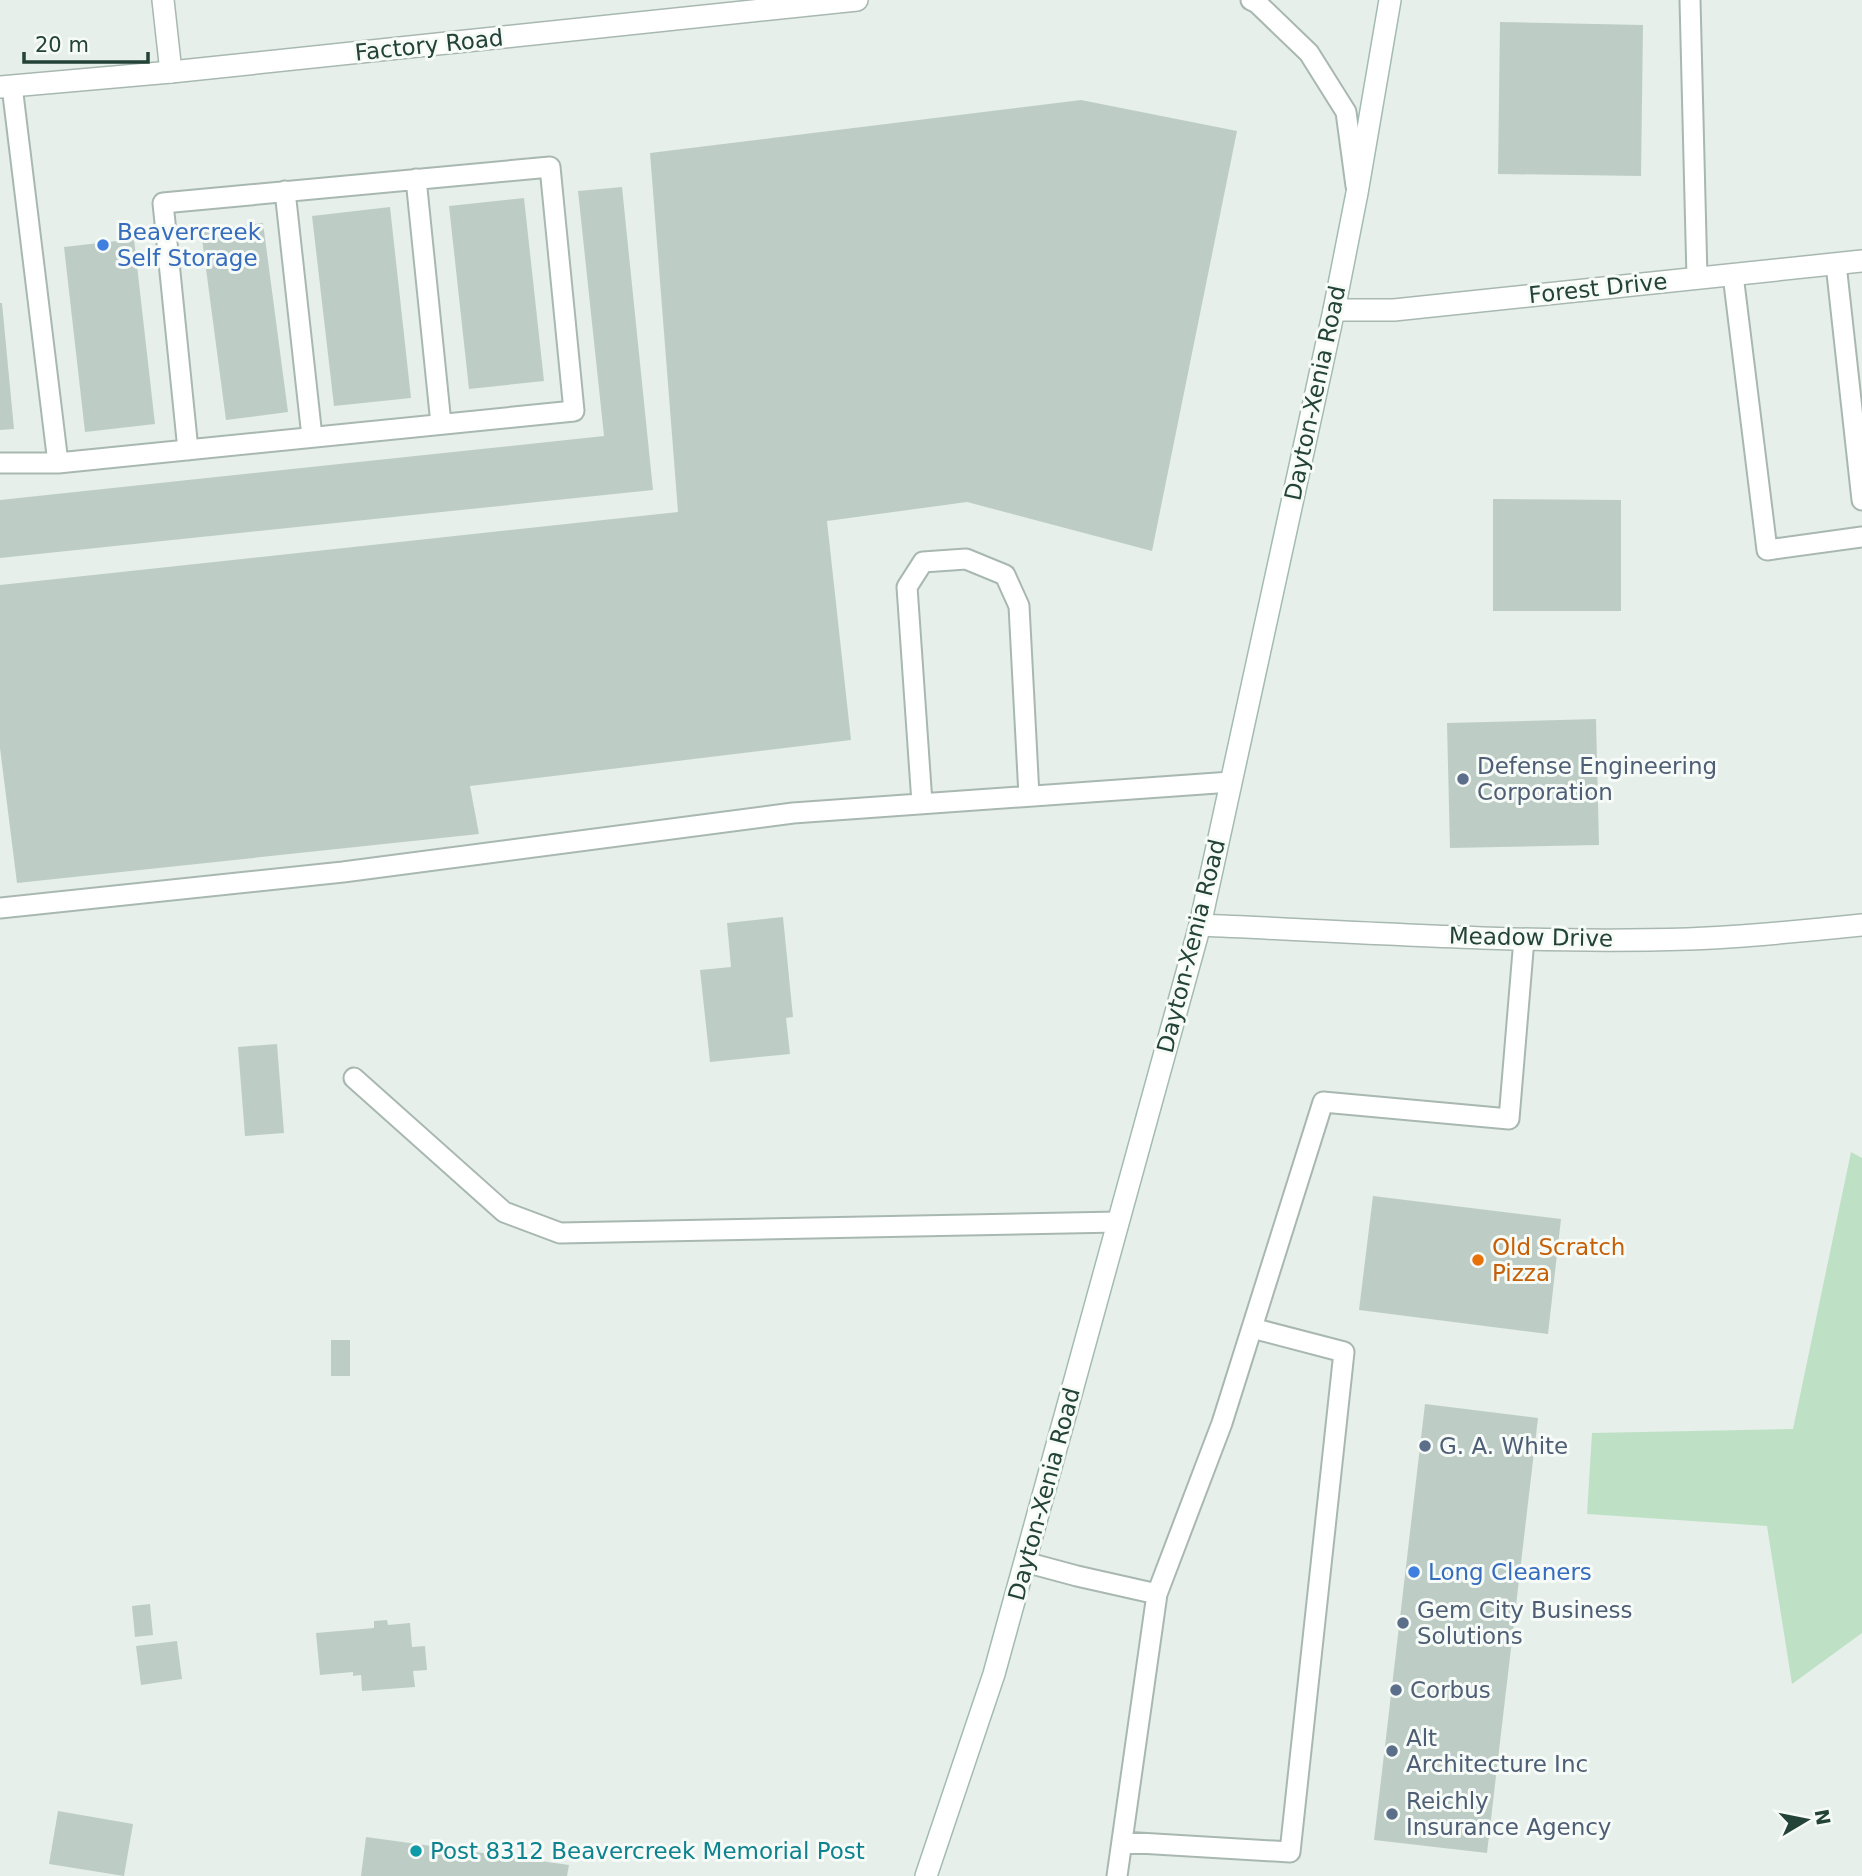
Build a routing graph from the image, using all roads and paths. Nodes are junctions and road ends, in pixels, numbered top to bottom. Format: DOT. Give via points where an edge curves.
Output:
graph roads {
  1 [pos="163,0"];
  2 [pos="857,0"];
  3 [pos="1251,0"];
  4 [pos="1390,0"];
  5 [pos="1690,0"];
  6 [pos="171,72"];
  7 [pos="6,87"];
  8 [pos="416,179"];
  9 [pos="285,191"];
  10 [pos="1357,193"];
  11 [pos="1862,261"];
  12 [pos="1836,264"];
  13 [pos="1733,275"];
  14 [pos="1697,278"];
  15 [pos="1334,310"];
  16 [pos="441,424"];
  17 [pos="312,437"];
  18 [pos="188,450"];
  19 [pos="0,463"];
  20 [pos="58,463"];
  21 [pos="1862,500"];
  22 [pos="1862,537"];
  23 [pos="1231,782"];
  24 [pos="1029,796"];
  25 [pos="922,803"];
  26 [pos="0,908"];
  27 [pos="1200,925"];
  28 [pos="1862,925"];
  29 [pos="1524,939"];
  30 [pos="354,1078"];
  31 [pos="1118,1222"];
  32 [pos="1251,1328"];
  33 [pos="1025,1562"];
  34 [pos="1157,1594"];
  35 [pos="1122,1842"];
  36 [pos="926,1876"];
  37 [pos="1117,1876"];
  1 -- 6 [label="street"];
  2 -- 6 [label="street, Factory Road"];
  3 -- 10 [label="lane" via="1309,53 1346,111"];
  4 -- 10 [label="street, Dayton-Xenia Road"];
  5 -- 14 [label="lane"];
  6 -- 7 [label="street, Factory Road"];
  7 -- 20 [label="lane"];
  8 -- 9 [label="lane"];
  8 -- 16 [label="lane"];
  8 -- 16 [label="lane" via="550,167 574,411"];
  9 -- 17 [label="lane"];
  9 -- 18 [label="lane" via="163,203"];
  10 -- 15 [label="street, Dayton-Xenia Road"];
  11 -- 12 [label="street, Forest Drive"];
  12 -- 13 [label="street, Forest Drive"];
  12 -- 21 [label="lane"];
  13 -- 14 [label="street, Forest Drive"];
  13 -- 22 [label="lane" via="1767,550"];
  14 -- 15 [label="street, Forest Drive" via="1394,310"];
  15 -- 23 [label="street, Dayton-Xenia Road"];
  16 -- 17 [label="lane"];
  17 -- 18 [label="lane"];
  18 -- 20 [label="lane"];
  19 -- 20 [label="lane"];
  23 -- 24 [label="lane"];
  23 -- 27 [label="street, Dayton-Xenia Road"];
  24 -- 25 [label="lane"];
  24 -- 25 [label="lane" via="1019,606 1005,575 966,559 923,562 907,587"];
  25 -- 26 [label="lane" via="793,813 343,872"];
  27 -- 29 [label="street, Meadow Drive"];
  27 -- 31 [label="street, Dayton-Xenia Road"];
  28 -- 29 [label="street, Meadow Drive" via="1686,939"];
  29 -- 32 [label="lane" via="1509,1119 1323,1102"];
  30 -- 31 [label="lane" via="504,1212 560,1233"];
  31 -- 33 [label="street, Dayton-Xenia Road"];
  32 -- 34 [label="lane" via="1222,1423"];
  32 -- 35 [label="lane" via="1344,1352 1290,1853"];
  33 -- 34 [label="lane"];
  33 -- 36 [label="street, Dayton-Xenia Road" via="994,1674"];
  34 -- 35 [label="lane"];
  35 -- 37 [label="lane"];
}
